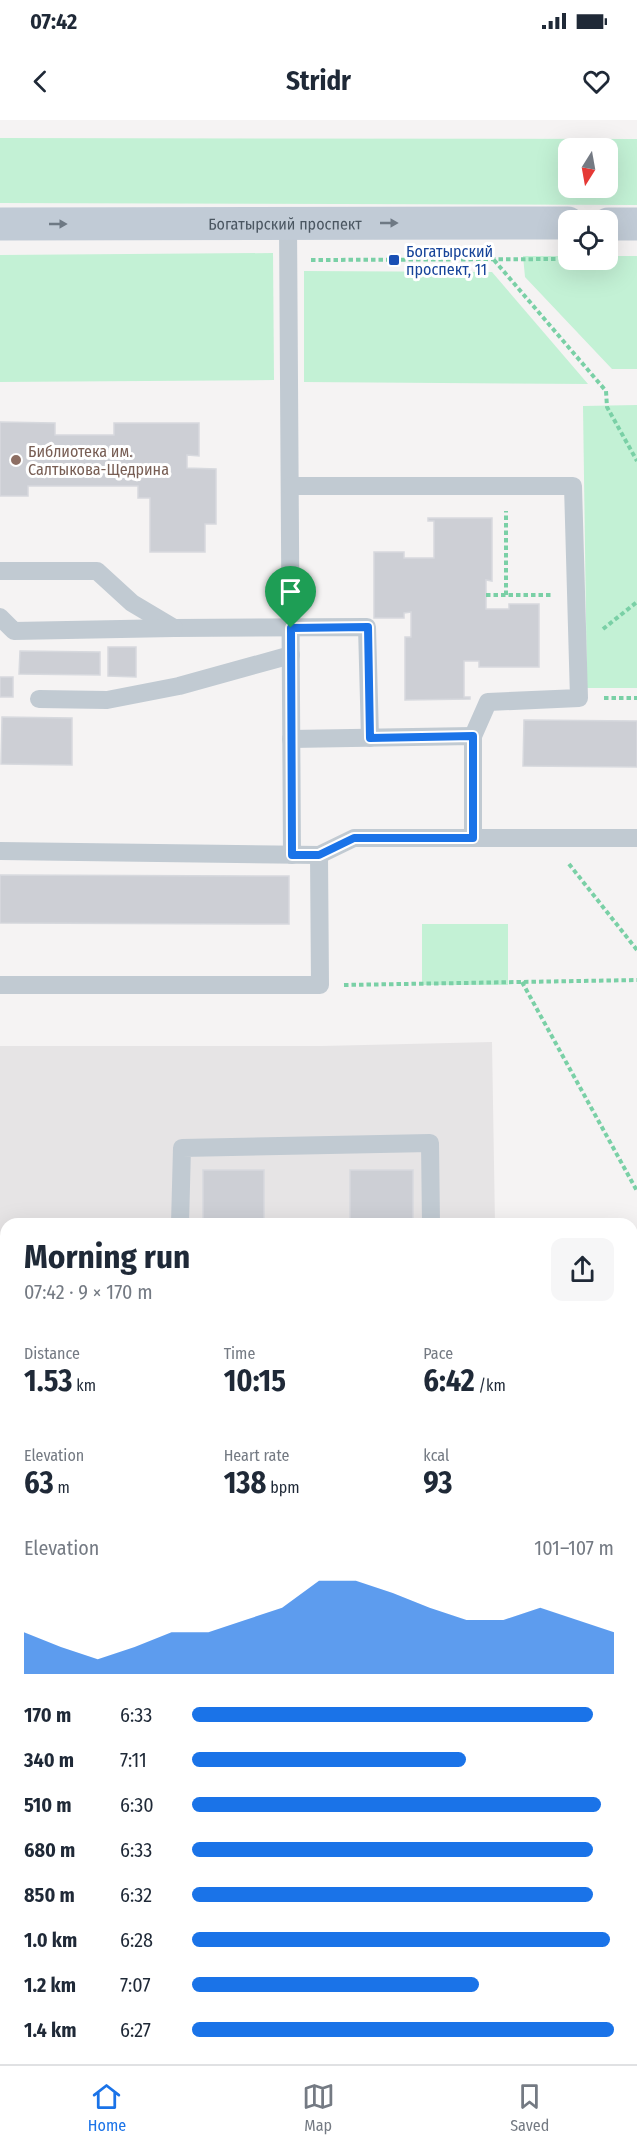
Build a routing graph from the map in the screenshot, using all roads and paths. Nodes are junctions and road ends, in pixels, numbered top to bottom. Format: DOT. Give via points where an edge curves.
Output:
graph roads {
  1 [pos="288,223"];
  2 [pos="558,223"];
  3 [pos="0,224"];
  4 [pos="618,224"];
  5 [pos="637,224"];
  6 [pos="289,260"];
  7 [pos="493,260"];
  8 [pos="558,260"];
  9 [pos="637,461"];
  10 [pos="290,486"];
  11 [pos="506,525"];
  12 [pos="0,571"];
  13 [pos="486,595"];
  14 [pos="506,595"];
  15 [pos="526,595"];
  16 [pos="637,602"];
  17 [pos="0,617"];
  18 [pos="174,628"];
  19 [pos="291,628"];
  20 [pos="578,650"];
  21 [pos="291,655"];
  22 [pos="579,698"];
  23 [pos="637,698"];
  24 [pos="39,699"];
  25 [pos="473,736"];
  26 [pos="370,738"];
  27 [pos="291,739"];
  28 [pos="473,838"];
  29 [pos="549,838"];
  30 [pos="637,838"];
  31 [pos="0,851"];
  32 [pos="292,855"];
  33 [pos="319,855"];
  34 [pos="637,951"];
  35 [pos="637,980"];
  36 [pos="522,982"];
  37 [pos="0,985"];
  38 [pos="320,985"];
  39 [pos="637,1191"];
  40 [pos="180,1218"];
  41 [pos="431,1218"];
  1 -- 2 [label="main road, Богатырский проспект, one-way"];
  3 -- 1 [label="main road, Богатырский проспект, one-way"];
  1 -- 6 [label="lane"];
  4 -- 5 [label="main road"];
  6 -- 7 [label="path"];
  6 -- 10 [label="lane"];
  7 -- 8 [label="path"];
  7 -- 9 [label="path" via="606,391 607,407"];
  10 -- 19 [label="lane"];
  10 -- 20 [label="lane" via="573,486"];
  11 -- 14 [label="path"];
  12 -- 18 [label="lane" via="97,571 132,603"];
  13 -- 14 [label="path"];
  14 -- 15 [label="path"];
  16 -- 20 [label="path"];
  17 -- 18 [label="lane" via="14,631"];
  18 -- 19 [label="lane"];
  19 -- 21 [label="lane"];
  19 -- 26 [label="lane" via="368,627"];
  20 -- 22 [label="lane"];
  21 -- 24 [label="lane" via="179,686 107,700"];
  21 -- 27 [label="lane"];
  22 -- 23 [label="path"];
  22 -- 25 [label="lane" via="488,702"];
  25 -- 26 [label="lane"];
  25 -- 28 [label="lane"];
  26 -- 27 [label="lane"];
  27 -- 32 [label="lane"];
  28 -- 29 [label="lane"];
  28 -- 33 [label="lane" via="354,838"];
  29 -- 30 [label="lane"];
  29 -- 34 [label="path"];
  31 -- 32 [label="lane"];
  32 -- 33 [label="lane"];
  33 -- 38 [label="lane"];
  35 -- 36 [label="path"];
  36 -- 38 [label="path"];
  36 -- 39 [label="path"];
  37 -- 38 [label="lane"];
  40 -- 41 [label="lane" via="182,1148 430,1143"];
}
